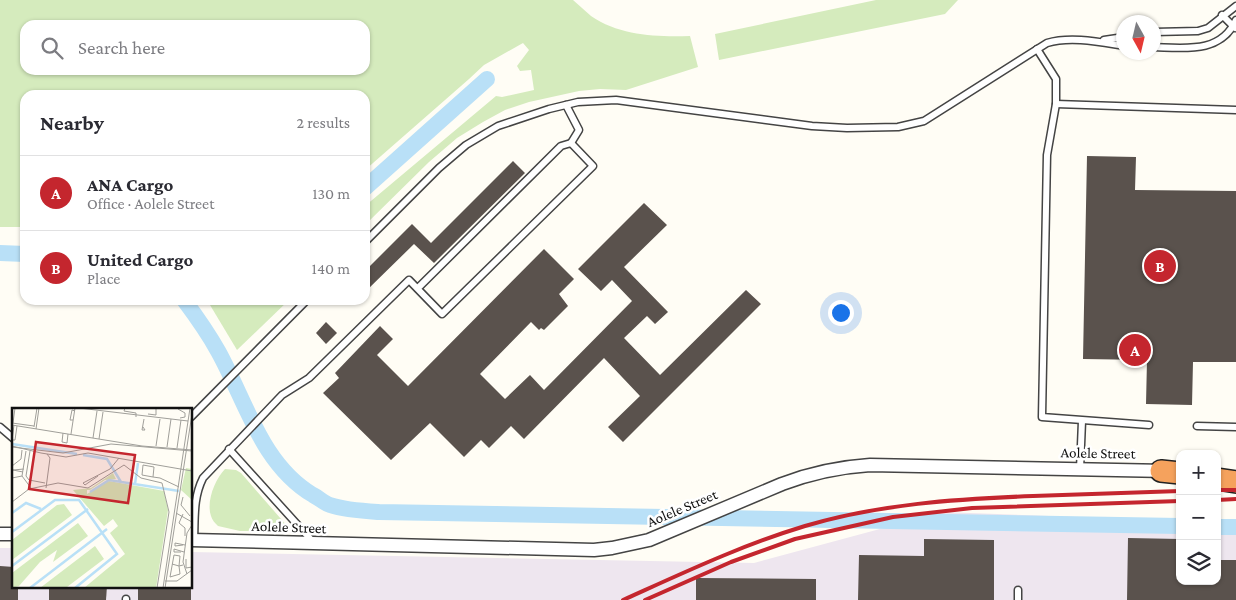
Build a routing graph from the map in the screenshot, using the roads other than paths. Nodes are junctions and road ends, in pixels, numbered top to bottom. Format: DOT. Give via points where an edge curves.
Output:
graph roads {
  1 [pos="1236,6"];
  2 [pos="1222,15"];
  3 [pos="1235,25"];
  4 [pos="1161,32"];
  5 [pos="1116,38"];
  6 [pos="1098,41"];
  7 [pos="1116,44"];
  8 [pos="1161,47"];
  9 [pos="1037,49"];
  10 [pos="1056,104"];
  11 [pos="566,105"];
  12 [pos="1236,110"];
  13 [pos="571,143"];
  14 [pos="370,237"];
  15 [pos="418,288"];
  16 [pos="302,305"];
  17 [pos="192,415"];
  18 [pos="1082,420"];
  19 [pos="1149,425"];
  20 [pos="1197,426"];
  21 [pos="0,427"];
  22 [pos="1236,427"];
  23 [pos="12,437"];
  24 [pos="229,449"];
  25 [pos="1080,469"];
  26 [pos="1221,471"];
  27 [pos="1174,472"];
  28 [pos="1236,472"];
  29 [pos="1221,480"];
  30 [pos="1236,482"];
  31 [pos="193,540"];
  32 [pos="314,544"];
  33 [pos="1018,590"];
  34 [pos="1018,600"];
  1 -- 2 [label="lane"];
  2 -- 3 [label="lane"];
  2 -- 4 [label="lane" via="1208,28 1198,31"];
  3 -- 8 [label="lane" via="1214,44 1192,48"];
  5 -- 6 [label="lane"];
  6 -- 7 [label="lane"];
  6 -- 9 [label="lane" via="1057,41"];
  9 -- 10 [label="lane" via="1056,79"];
  9 -- 11 [label="lane" via="924,121 898,127 812,126 616,100"];
  10 -- 12 [label="lane"];
  10 -- 18 [label="lane" via="1047,156 1042,417"];
  11 -- 13 [label="lane" via="579,130"];
  11 -- 14 [label="lane" via="498,126 466,145"];
  13 -- 15 [label="lane" via="561,146"];
  13 -- 15 [label="lane" via="593,166 442,314"];
  15 -- 24 [label="lane" via="409,280 309,378 282,395"];
  16 -- 17 [label="lane"];
  18 -- 19 [label="lane"];
  18 -- 25 [label="lane"];
  20 -- 22 [label="lane"];
  21 -- 23 [label="lane"];
  24 -- 31 [label="lane" via="198,488"];
  24 -- 32 [label="lane"];
  25 -- 27 [label="street, Aolele Street"];
  25 -- 32 [label="street, Aolele Street" via="854,466 804,476 668,533 631,545 585,550"];
  26 -- 28 [label="street"];
  29 -- 30 [label="highway"];
  31 -- 32 [label="street, Aolele Street"];
  33 -- 34 [label="lane"];
}
